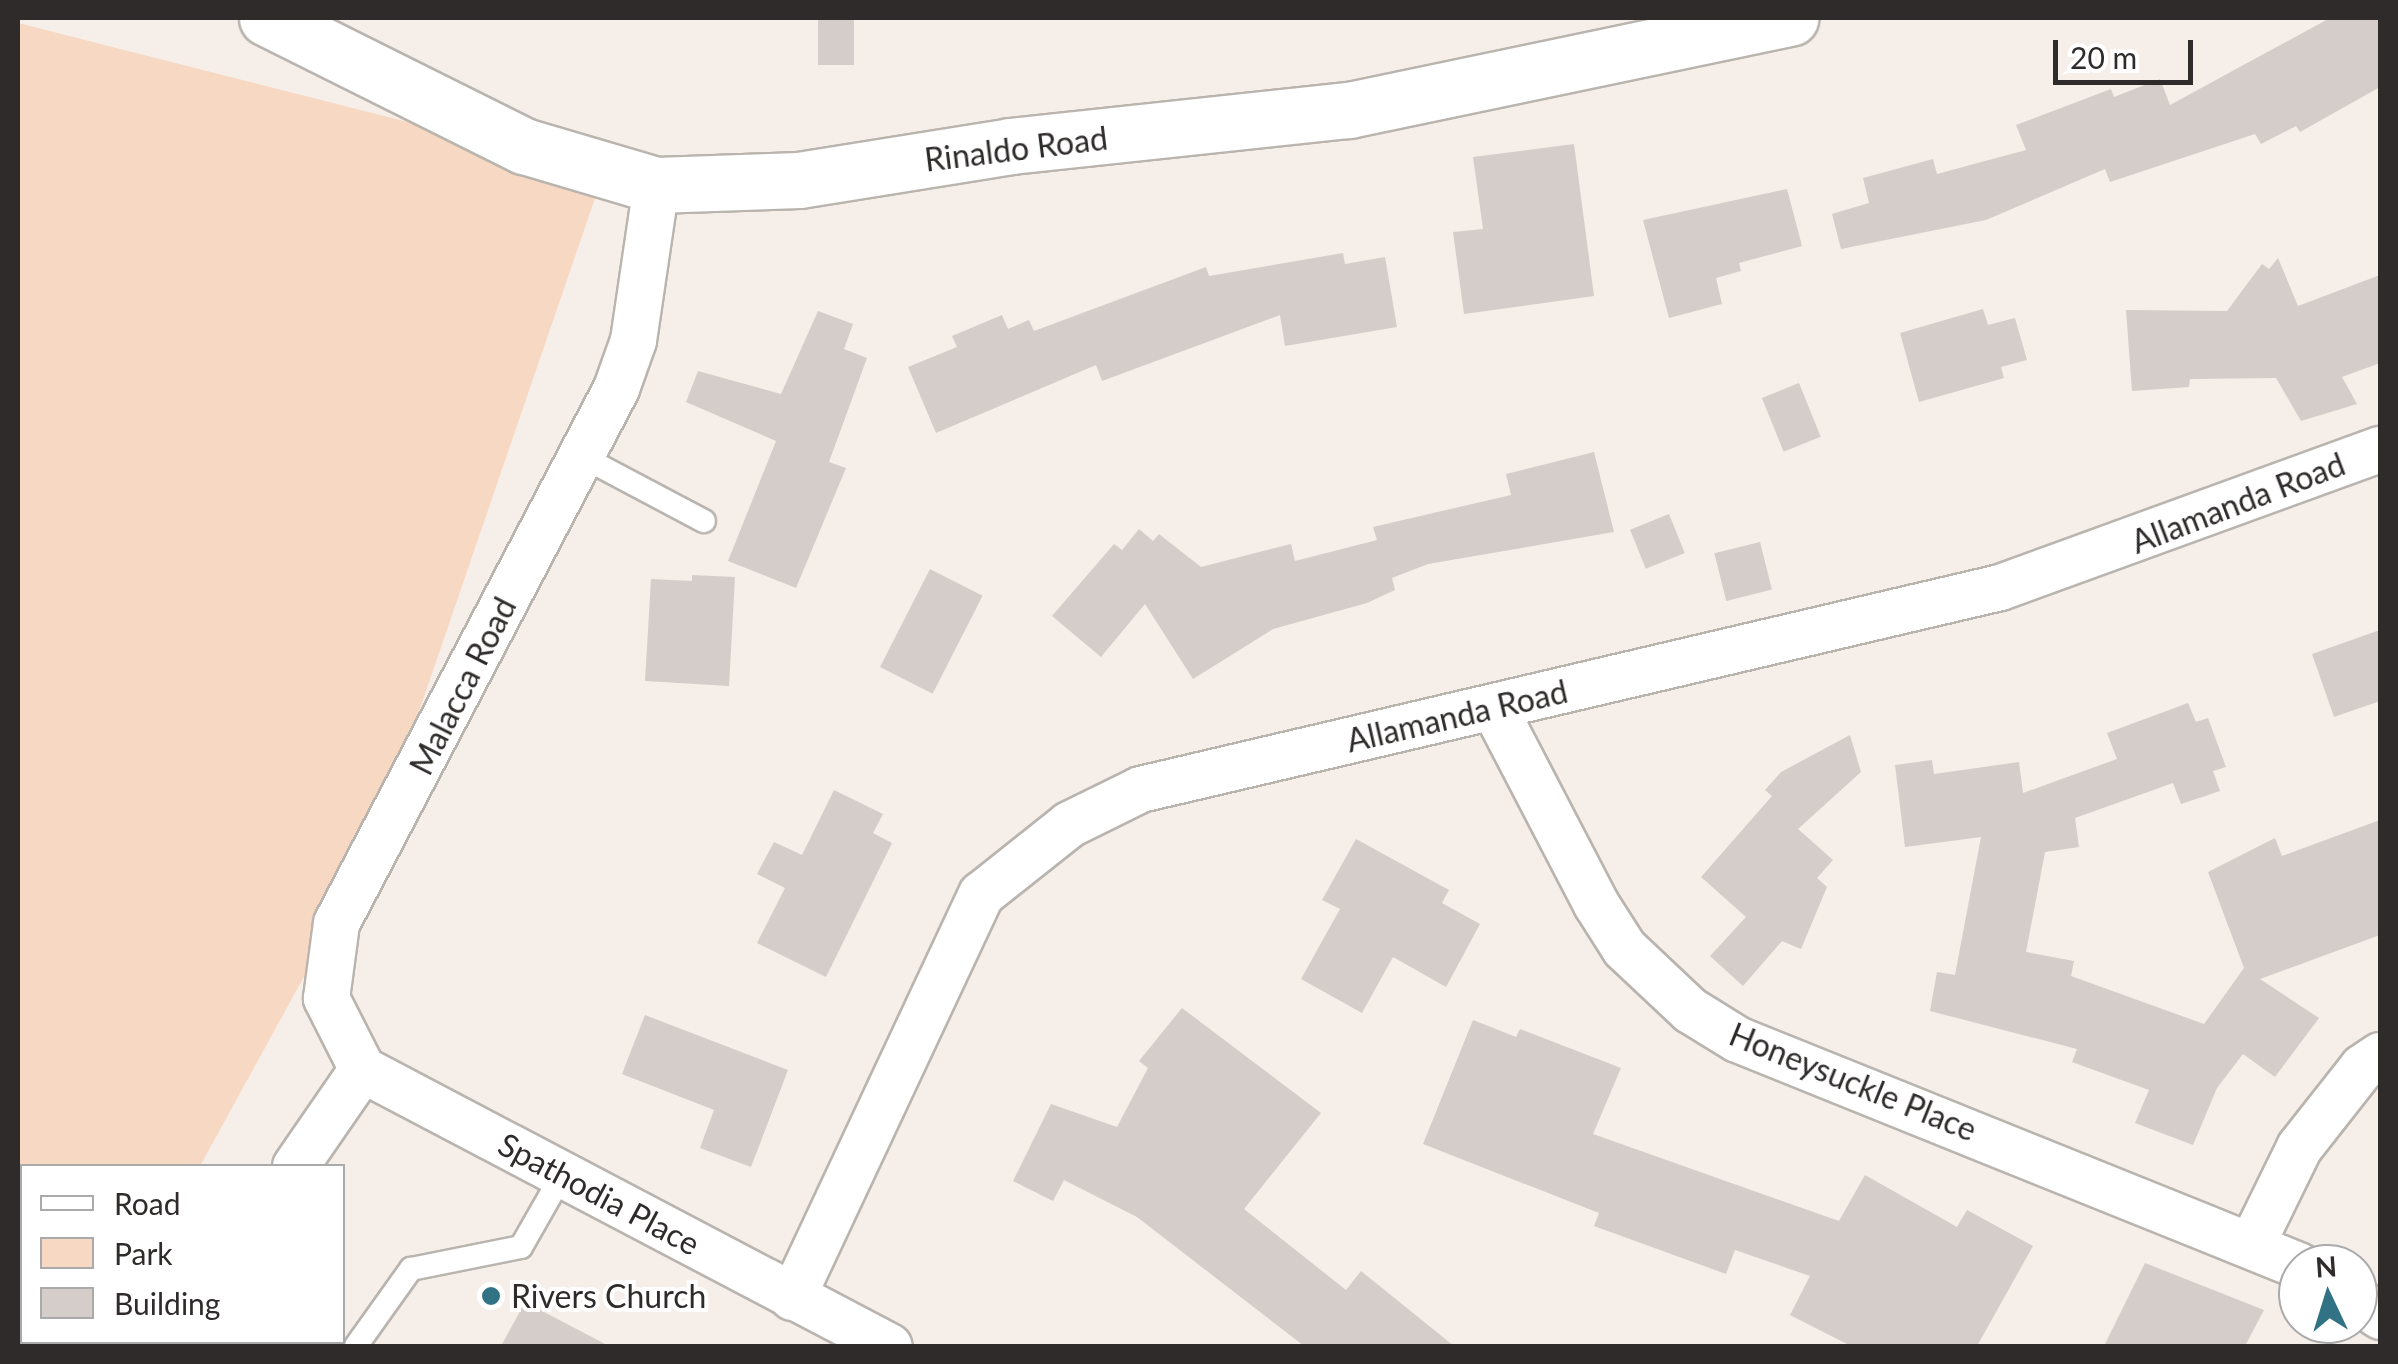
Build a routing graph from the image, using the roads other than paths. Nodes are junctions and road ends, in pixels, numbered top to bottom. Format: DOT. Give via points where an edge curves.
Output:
graph roads {
  1 [pos="266,18"];
  2 [pos="1791,18"];
  3 [pos="656,185"];
  4 [pos="2380,450"];
  5 [pos="581,456"];
  6 [pos="704,521"];
  7 [pos="1494,708"];
  8 [pos="2380,1056"];
  9 [pos="362,1069"];
  10 [pos="296,1164"];
  11 [pos="562,1175"];
  12 [pos="2252,1243"];
  13 [pos="2278,1255"];
  14 [pos="792,1297"];
  15 [pos="356,1346"];
  16 [pos="889,1346"];
  1 -- 3 [label="street, Rinaldo Road" via="524,146"];
  2 -- 3 [label="street, Rinaldo Road" via="1350,110 1011,146 799,180"];
  3 -- 5 [label="street, Malacca Road" via="633,340"];
  4 -- 7 [label="street, Allamanda Road" via="2000,587"];
  5 -- 6 [label="lane"];
  5 -- 9 [label="street, Malacca Road" via="336,923 326,998"];
  7 -- 12 [label="street, Honeysuckle Place" via="1605,918 1690,1010 1737,1038"];
  7 -- 14 [label="street, Allamanda Road" via="1140,789 1022,857 980,894 946,956"];
  8 -- 12 [label="street" via="2362,1067 2299,1147"];
  9 -- 10 [label="street"];
  9 -- 11 [label="street, Spathodia Place"];
  11 -- 14 [label="street, Spathodia Place"];
  11 -- 15 [label="lane" via="521,1248 411,1269"];
  12 -- 13 [label="street, Honeysuckle Place"];
  14 -- 16 [label="street, Spathodia Place"];
}
